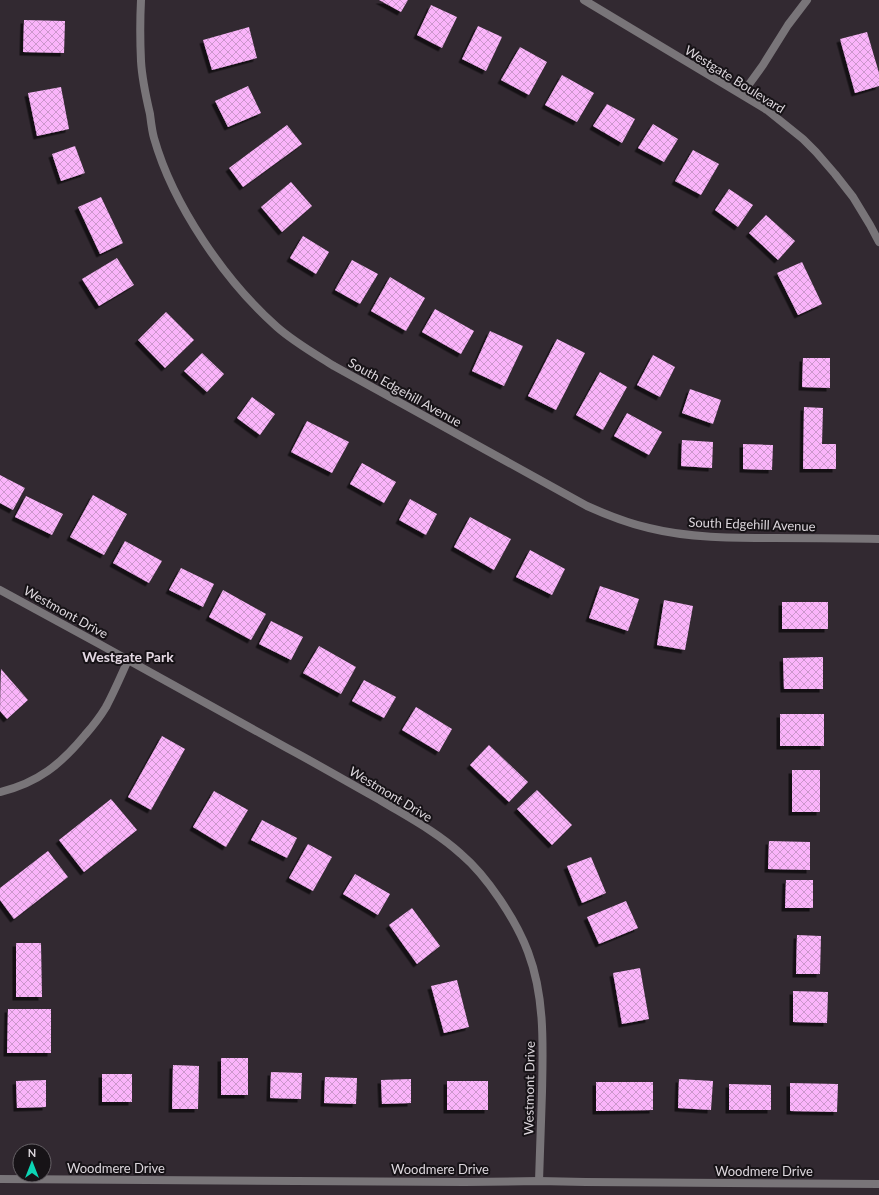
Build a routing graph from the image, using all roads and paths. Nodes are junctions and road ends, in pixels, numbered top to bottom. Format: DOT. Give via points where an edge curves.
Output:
graph roads {
  1 [pos="141,0"];
  2 [pos="584,0"];
  3 [pos="807,0"];
  4 [pos="742,94"];
  5 [pos="879,242"];
  6 [pos="879,539"];
  7 [pos="0,590"];
  8 [pos="128,660"];
  9 [pos="0,792"];
  10 [pos="0,1179"];
  11 [pos="538,1181"];
  12 [pos="879,1184"];
  1 -- 6 [label="street, South Edgehill Avenue" via="141,61 154,138 161,159 177,195 203,239 232,280 277,328 334,366 587,506 631,524 697,536"];
  2 -- 4 [label="street, Westgate Boulevard"];
  3 -- 4 [label="street"];
  4 -- 5 [label="street, Westgate Boulevard" via="768,110 816,152 853,197"];
  7 -- 8 [label="street, Westmont Drive"];
  8 -- 9 [label="street" via="98,720 70,753 42,776"];
  8 -- 11 [label="street, Westmont Drive" via="320,766 440,836 472,864 495,893 527,950 540,998 542,1076"];
  10 -- 11 [label="street, Woodmere Drive"];
  11 -- 12 [label="street, Woodmere Drive"];
}
